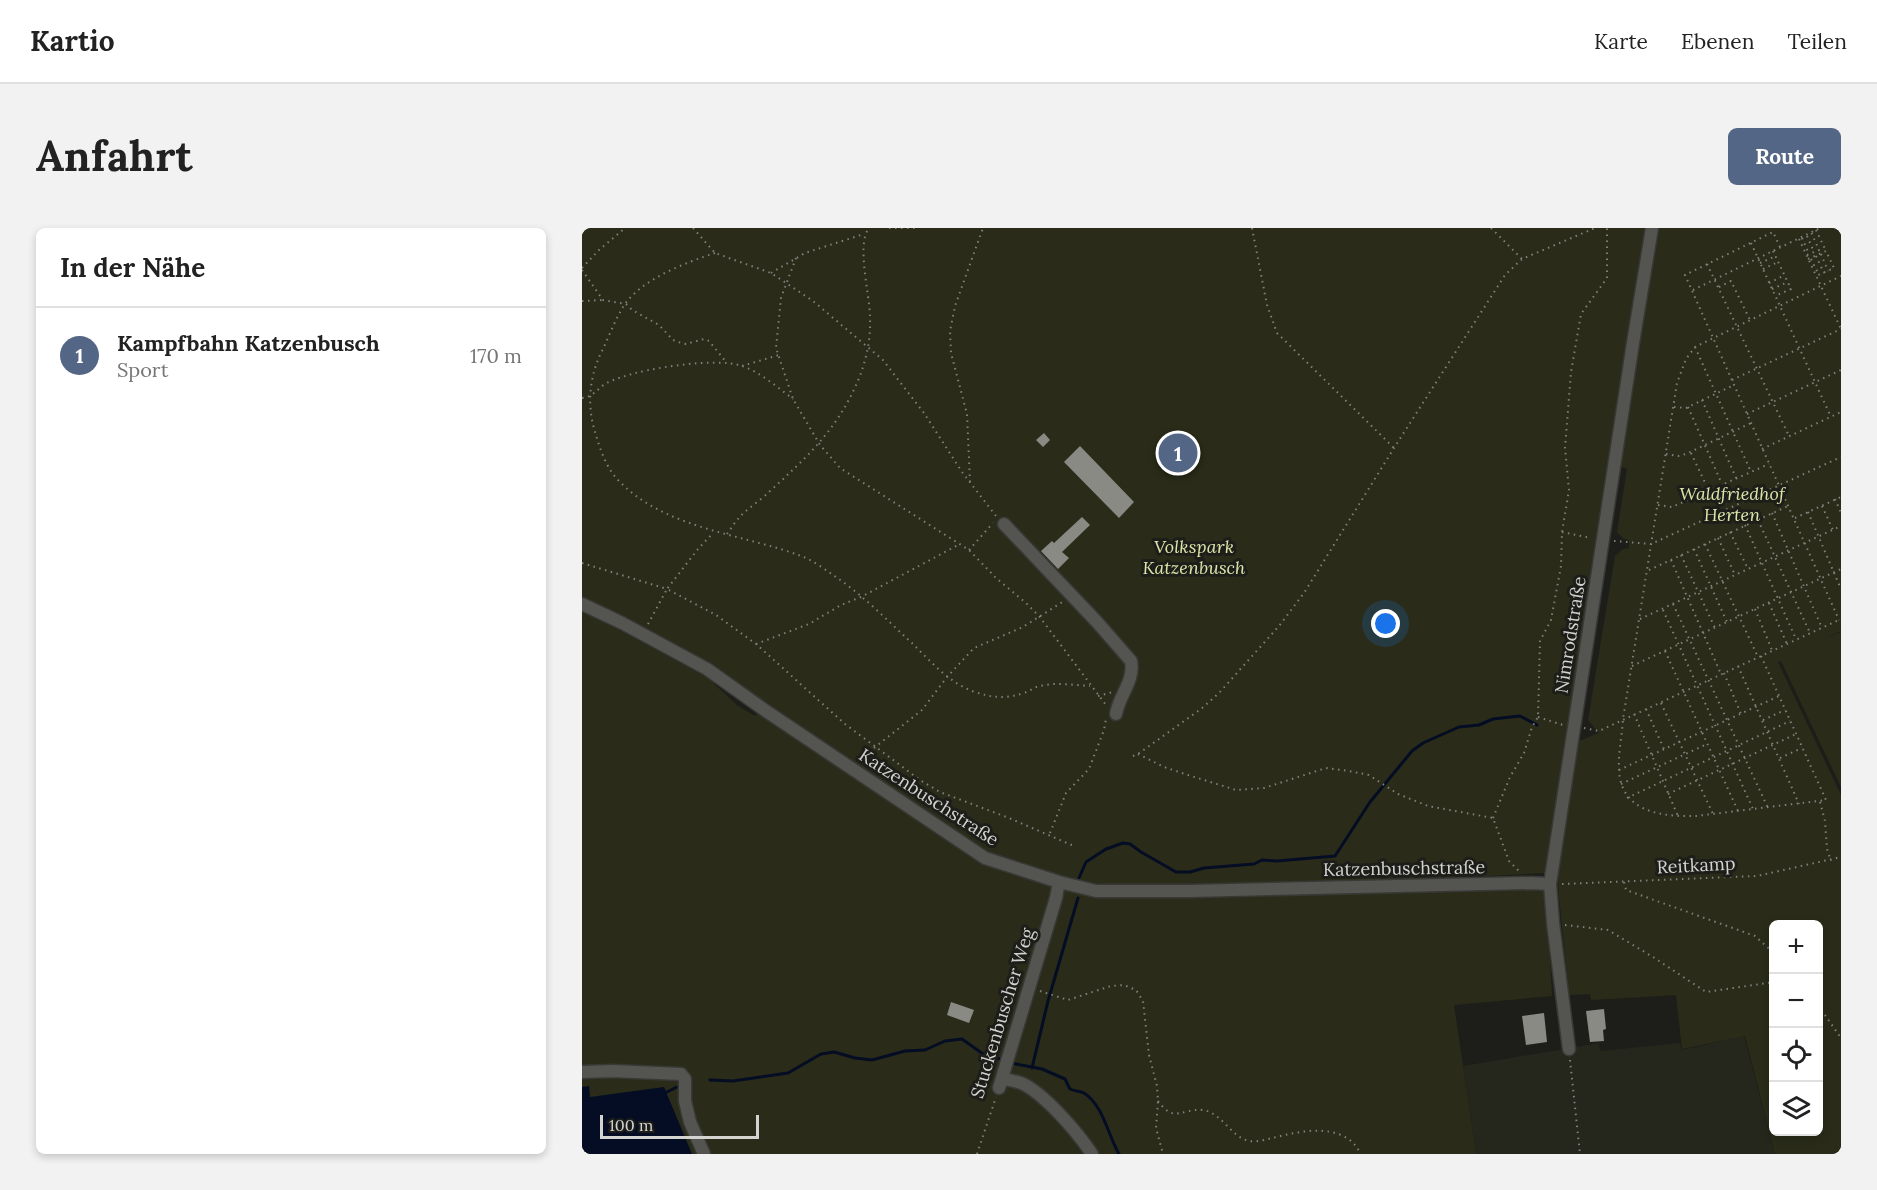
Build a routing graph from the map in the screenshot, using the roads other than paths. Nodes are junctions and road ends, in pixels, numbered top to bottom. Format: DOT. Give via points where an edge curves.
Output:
graph roads {
  1 [pos="1652,228"];
  2 [pos="1004,524"];
  3 [pos="582,604"];
  4 [pos="1111,716"];
  5 [pos="1059,882"];
  6 [pos="1550,884"];
  7 [pos="1569,1049"];
  8 [pos="582,1072"];
  9 [pos="704,1154"];
  10 [pos="1092,1154"];
  1 -- 6 [label="street, Nimrodstraße"];
  2 -- 4 [label="street" via="1131,661 1131,676"];
  3 -- 5 [label="street, Katzenbuschstraße" via="707,669 985,858"];
  5 -- 6 [label="street, Katzenbuschstraße" via="1096,891"];
  5 -- 10 [label="street, Stuckenbuscher Weg" via="1001,1083 1023,1084 1040,1096 1081,1137"];
  6 -- 7 [label="street, Nimrodstraße"];
  8 -- 9 [label="street" via="681,1074 685,1079 690,1122"];
}
